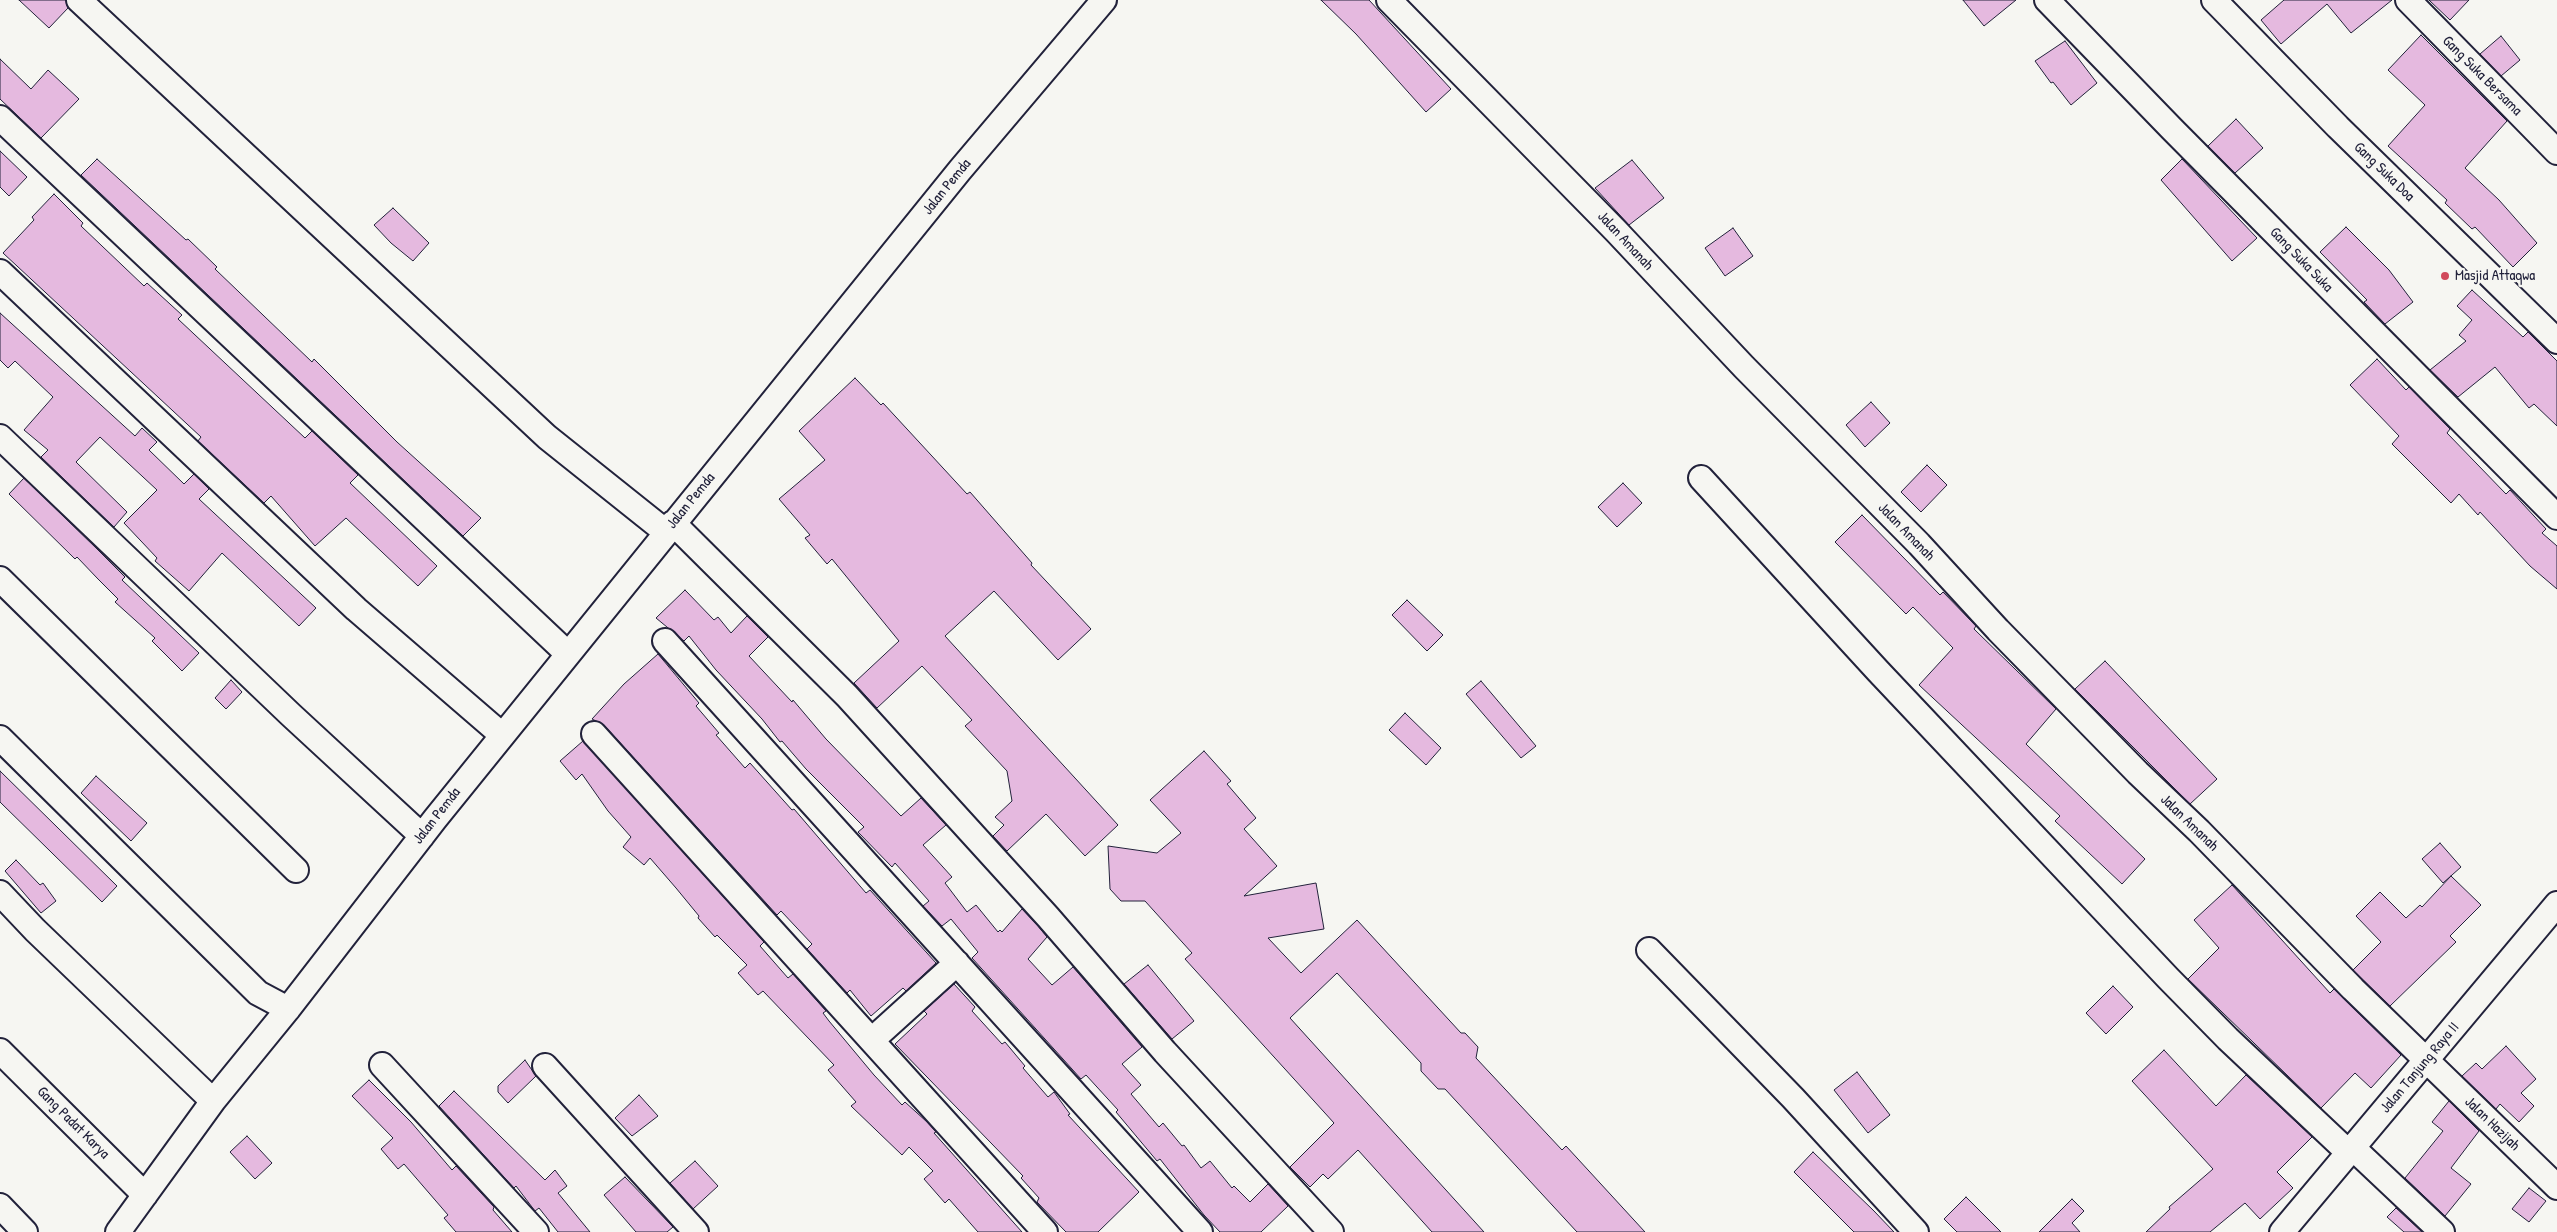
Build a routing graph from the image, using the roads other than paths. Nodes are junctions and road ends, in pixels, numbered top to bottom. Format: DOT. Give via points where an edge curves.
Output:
graph roads {
  1 [pos="79,0"];
  2 [pos="1104,0"];
  3 [pos="1389,0"];
  4 [pos="2047,0"];
  5 [pos="2214,0"];
  6 [pos="2408,0"];
  7 [pos="0,118"];
  8 [pos="2557,152"];
  9 [pos="0,272"];
  10 [pos="2557,341"];
  11 [pos="0,437"];
  12 [pos="1701,478"];
  13 [pos="2557,517"];
  14 [pos="670,527"];
  15 [pos="0,579"];
  16 [pos="665,641"];
  17 [pos="568,654"];
  18 [pos="594,734"];
  19 [pos="502,735"];
  20 [pos="0,738"];
  21 [pos="422,836"];
  22 [pos="296,870"];
  23 [pos="0,893"];
  24 [pos="2557,904"];
  25 [pos="1649,950"];
  26 [pos="957,963"];
  27 [pos="288,1010"];
  28 [pos="872,1040"];
  29 [pos="0,1051"];
  30 [pos="2427,1061"];
  31 [pos="382,1065"];
  32 [pos="545,1066"];
  33 [pos="213,1101"];
  34 [pos="2351,1151"];
  35 [pos="2557,1187"];
  36 [pos="145,1195"];
  37 [pos="0,1206"];
  38 [pos="25,1232"];
  39 [pos="118,1232"];
  40 [pos="536,1232"];
  41 [pos="696,1232"];
  42 [pos="1045,1232"];
  43 [pos="1200,1232"];
  44 [pos="1330,1232"];
  45 [pos="1916,1232"];
  46 [pos="2282,1232"];
  47 [pos="2442,1232"];
  1 -- 14 [label="street" via="547,437"];
  2 -- 14 [label="street, Jalan Pemda" via="960,170"];
  3 -- 30 [label="street, Jalan Amanah" via="2124,760"];
  4 -- 13 [label="street, Gang Suka Suka"];
  5 -- 10 [label="street, Gang Suka Doa" via="2338,127"];
  6 -- 8 [label="street, Gang Suka Bersama"];
  7 -- 17 [label="street"];
  9 -- 19 [label="street" via="356,609"];
  11 -- 21 [label="street" via="291,716"];
  12 -- 34 [label="street" via="2168,978 2228,1039"];
  14 -- 17 [label="street, Jalan Pemda"];
  14 -- 44 [label="street" via="853,703"];
  15 -- 22 [label="street"];
  16 -- 26 [label="street"];
  17 -- 19 [label="street, Jalan Pemda"];
  18 -- 28 [label="street"];
  19 -- 21 [label="street, Jalan Pemda"];
  20 -- 27 [label="street" via="258,993"];
  21 -- 27 [label="street, Jalan Pemda"];
  23 -- 33 [label="street"];
  24 -- 30 [label="street, Jalan Tanjung Raya II"];
  25 -- 45 [label="street"];
  26 -- 28 [label="street"];
  26 -- 43 [label="street"];
  27 -- 33 [label="street, Jalan Pemda"];
  28 -- 42 [label="street"];
  29 -- 36 [label="street, Gang Padat Karya"];
  30 -- 34 [label="street, Jalan Tanjung Raya II"];
  30 -- 35 [label="street, Jalan Hazijah"];
  31 -- 40 [label="street"];
  32 -- 41 [label="street"];
  33 -- 36 [label="street, Jalan Pemda"];
  34 -- 46 [label="street, Jalan Tanjung Raya II"];
  34 -- 47 [label="street"];
  36 -- 39 [label="street, Jalan Pemda"];
  37 -- 38 [label="street"];
}
